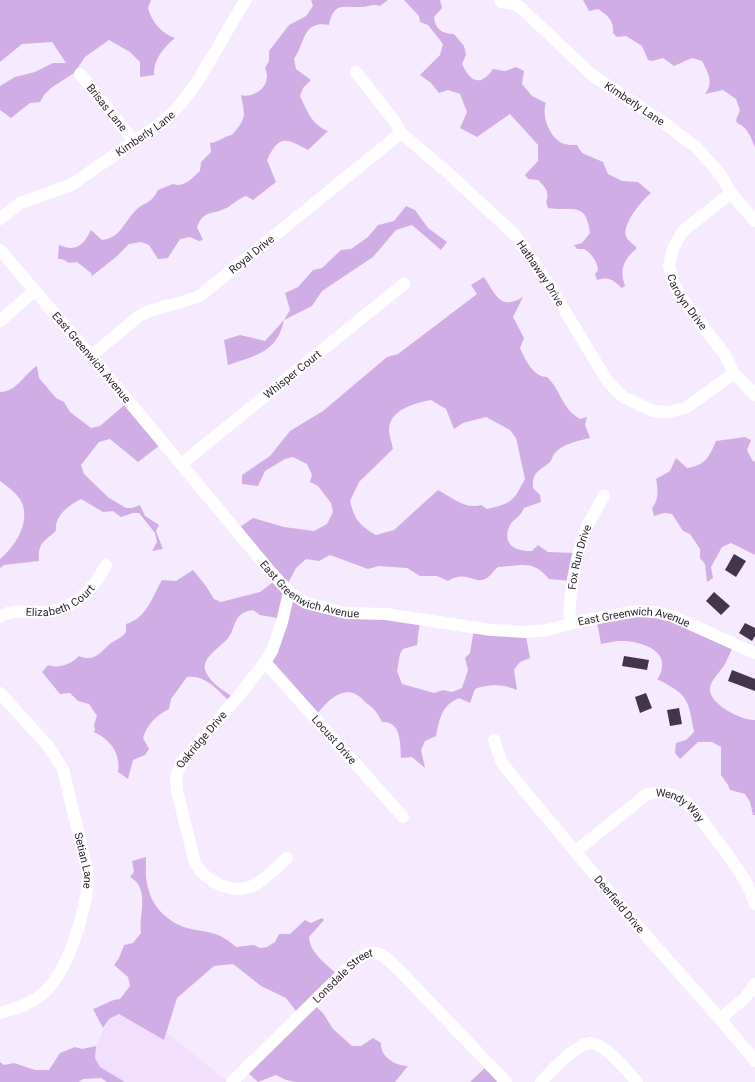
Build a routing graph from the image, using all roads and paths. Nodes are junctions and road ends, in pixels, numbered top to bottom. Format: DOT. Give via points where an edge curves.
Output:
graph roads {
  1 [pos="246,0"];
  2 [pos="501,2"];
  3 [pos="356,72"];
  4 [pos="80,74"];
  5 [pos="401,133"];
  6 [pos="134,141"];
  7 [pos="731,193"];
  8 [pos="0,219"];
  9 [pos="755,221"];
  10 [pos="0,250"];
  11 [pos="404,284"];
  12 [pos="34,291"];
  13 [pos="0,321"];
  14 [pos="91,356"];
  15 [pos="734,373"];
  16 [pos="755,395"];
  17 [pos="181,464"];
  18 [pos="604,496"];
  19 [pos="106,564"];
  20 [pos="289,592"];
  21 [pos="0,617"];
  22 [pos="570,624"];
  23 [pos="755,652"];
  24 [pos="265,662"];
  25 [pos="0,693"];
  26 [pos="494,740"];
  27 [pos="403,817"];
  28 [pos="576,851"];
  29 [pos="287,858"];
  30 [pos="755,904"];
  31 [pos="755,984"];
  32 [pos="0,1013"];
  33 [pos="720,1019"];
  34 [pos="755,1061"];
  35 [pos="232,1082"];
  36 [pos="506,1082"];
  37 [pos="541,1082"];
  38 [pos="638,1082"];
  1 -- 6 [label="street, Kimberly Lane" via="181,105 164,122"];
  2 -- 7 [label="street, Kimberly Lane" via="520,7 592,75 664,123 696,148 720,174"];
  3 -- 5 [label="street, Hathaway Drive"];
  4 -- 6 [label="street, Brisas Lane"];
  5 -- 14 [label="street, Royal Drive" via="202,295 139,316"];
  5 -- 15 [label="street, Hathaway Drive" via="515,236 548,283 608,382 623,397 653,411 668,412 686,408"];
  6 -- 8 [label="street, Kimberly Lane" via="71,185 26,201"];
  7 -- 9 [label="street, Kimberly Lane"];
  7 -- 15 [label="street, Carolyn Drive" via="683,231 673,248 669,265 673,282 681,297 725,356"];
  10 -- 12 [label="street, East Greenwich Avenue"];
  11 -- 17 [label="street, Whisper Court"];
  12 -- 13 [label="street"];
  12 -- 14 [label="street, East Greenwich Avenue"];
  14 -- 17 [label="street, East Greenwich Avenue"];
  15 -- 16 [label="street, Carolyn Drive"];
  17 -- 20 [label="street, East Greenwich Avenue"];
  18 -- 22 [label="street, Fox Run Drive" via="582,543 568,609"];
  19 -- 21 [label="street, Elizabeth Court" via="98,581 74,604 50,612 13,611"];
  20 -- 22 [label="street, East Greenwich Avenue" via="306,603 346,613 386,614 491,630 532,632"];
  20 -- 24 [label="street, Oakridge Drive" via="282,622 272,651"];
  22 -- 23 [label="street, East Greenwich Avenue" via="637,611 655,612 672,616"];
  24 -- 27 [label="street, Locust Drive"];
  24 -- 29 [label="street, Oakridge Drive" via="180,763 176,777 177,791 195,863 198,870 212,881 228,888 248,889"];
  25 -- 32 [label="street, Setian Lane" via="48,746 63,769 88,874 88,891 66,962 53,983 38,998"];
  26 -- 28 [label="street, Deerfield Drive" via="502,762"];
  28 -- 30 [label="street, Wendy Way" via="646,795 660,792 672,794 692,808 735,863"];
  28 -- 33 [label="street, Deerfield Drive"];
  31 -- 33 [label="street" via="746,997"];
  33 -- 34 [label="street, Deerfield Drive"];
  35 -- 36 [label="street, Lonsdale Street" via="355,961 363,955 375,952 381,953 399,970"];
  37 -- 38 [label="street" via="583,1044 590,1042 607,1051"];
}
